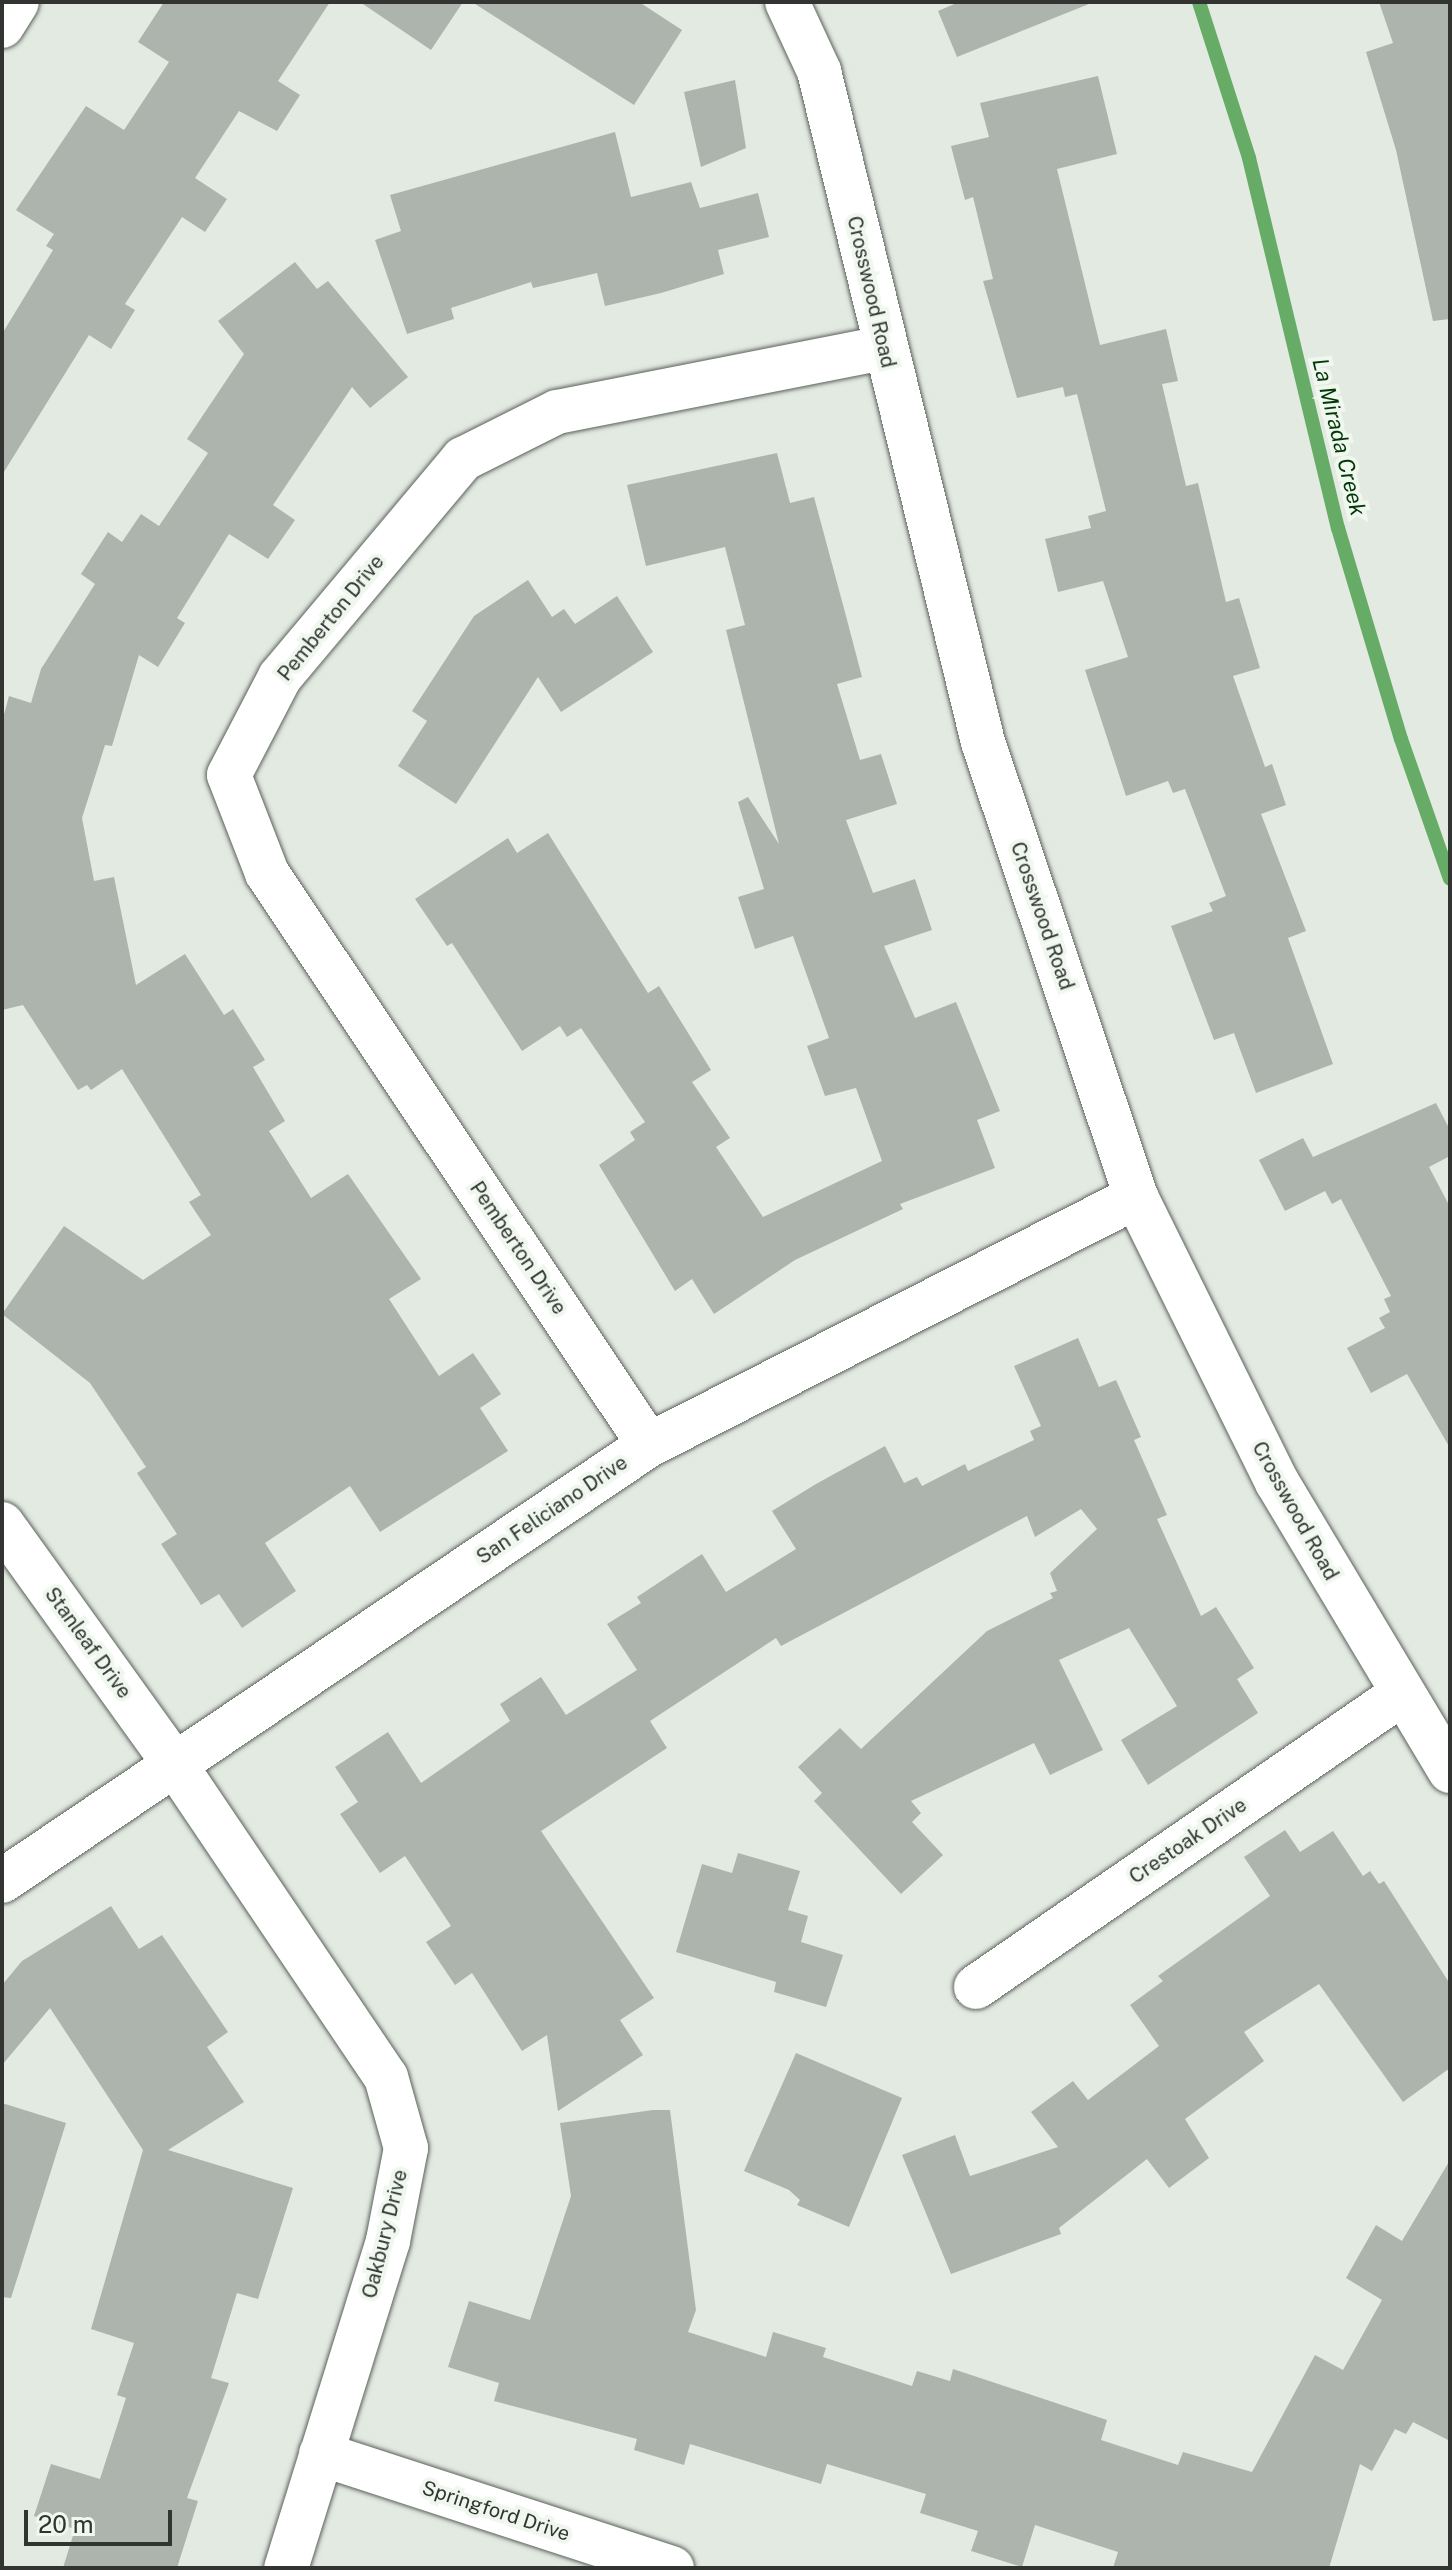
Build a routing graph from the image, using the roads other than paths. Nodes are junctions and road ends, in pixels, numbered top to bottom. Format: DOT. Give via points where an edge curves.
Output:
graph roads {
  1 [pos="17,2"];
  2 [pos="787,2"];
  3 [pos="2,26"];
  4 [pos="884,348"];
  5 [pos="1136,1197"];
  6 [pos="649,1445"];
  7 [pos="2,1524"];
  8 [pos="1400,1695"];
  9 [pos="174,1763"];
  10 [pos="1450,1771"];
  11 [pos="2,1881"];
  12 [pos="976,1987"];
  13 [pos="321,2454"];
  14 [pos="286,2568"];
  15 [pos="672,2568"];
  1 -- 3 [label="street"];
  2 -- 4 [label="street, Crosswood Road" via="819,71"];
  4 -- 5 [label="street, Crosswood Road" via="983,742"];
  4 -- 6 [label="street, Pemberton Drive" via="557,412 463,459 280,677 229,775 267,873"];
  5 -- 6 [label="street, San Feliciano Drive"];
  5 -- 8 [label="street, Crosswood Road" via="1277,1482"];
  6 -- 9 [label="street, San Feliciano Drive"];
  7 -- 9 [label="street, Stanleaf Drive"];
  8 -- 10 [label="street, Crosswood Road"];
  8 -- 12 [label="street, Crestoak Drive"];
  9 -- 11 [label="street, San Feliciano Drive"];
  9 -- 13 [label="street, Oakbury Drive" via="386,2077 406,2148 388,2241"];
  13 -- 14 [label="street, Oakbury Drive"];
  13 -- 15 [label="street, Springford Drive"];
}
